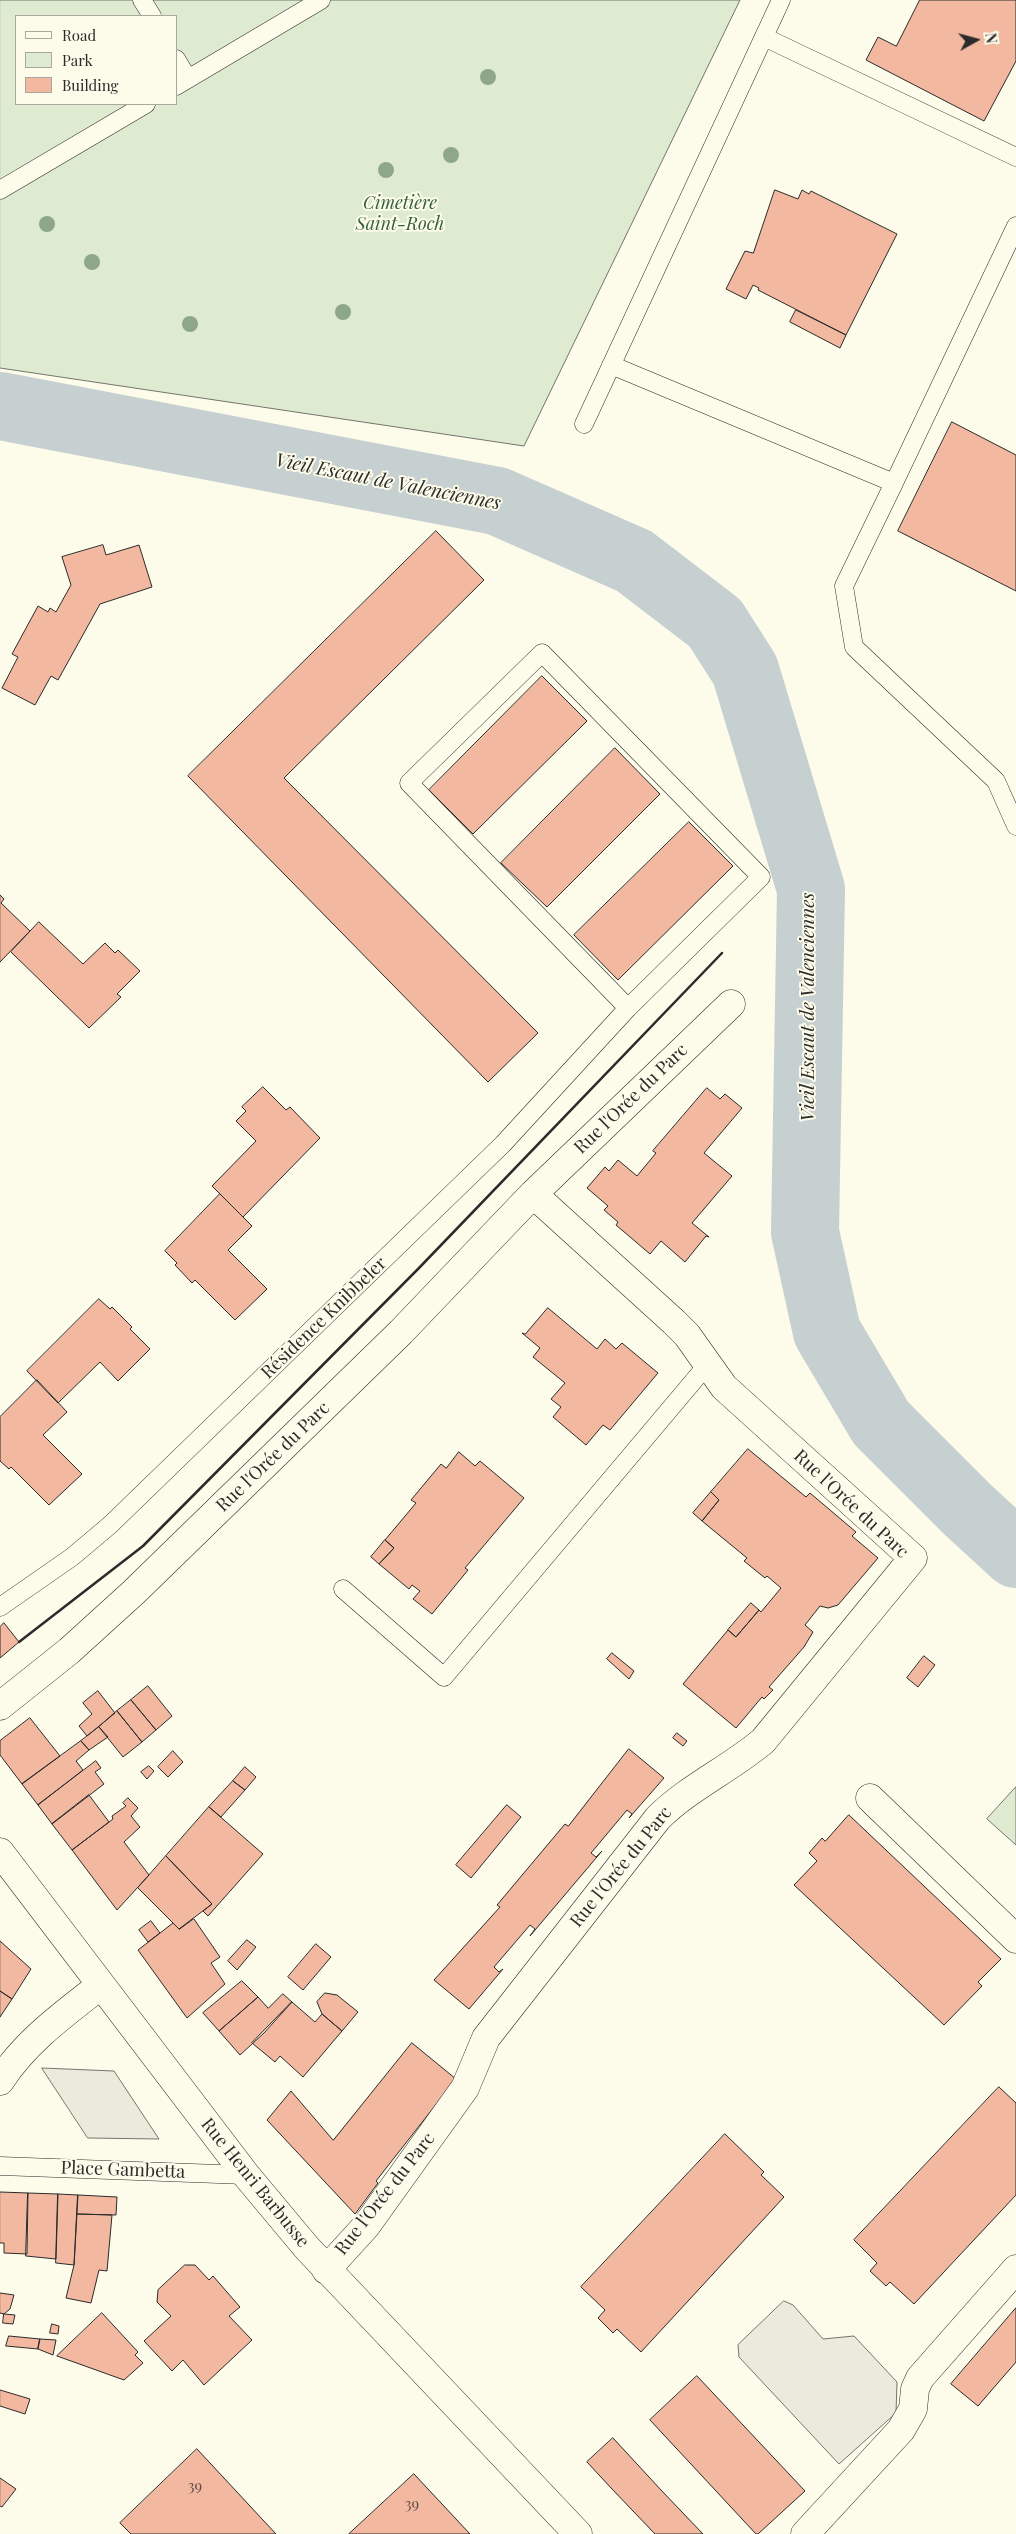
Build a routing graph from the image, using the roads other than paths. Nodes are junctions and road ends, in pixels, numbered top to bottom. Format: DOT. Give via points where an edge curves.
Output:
graph roads {
  1 [pos="142,0"];
  2 [pos="321,0"];
  3 [pos="782,0"];
  4 [pos="151,15"];
  5 [pos="764,37"];
  6 [pos="178,67"];
  7 [pos="182,82"];
  8 [pos="144,105"];
  9 [pos="1016,157"];
  10 [pos="0,190"];
  11 [pos="1016,226"];
  12 [pos="611,365"];
  13 [pos="584,424"];
  14 [pos="894,483"];
  15 [pos="1016,826"];
  16 [pos="730,1004"];
  17 [pos="628,1008"];
  18 [pos="532,1194"];
  19 [pos="707,1366"];
  20 [pos="342,1589"];
  21 [pos="0,1607"];
  22 [pos="0,1706"];
  23 [pos="870,1798"];
  24 [pos="0,1852"];
  25 [pos="1016,1939"];
  26 [pos="101,1985"];
  27 [pos="0,2081"];
  28 [pos="0,2166"];
  29 [pos="246,2175"];
  30 [pos="1016,2269"];
  31 [pos="326,2270"];
  32 [pos="578,2534"];
  33 [pos="805,2534"];
  1 -- 4 [label="lane"];
  2 -- 7 [label="lane"];
  3 -- 5 [label="lane"];
  5 -- 9 [label="lane"];
  5 -- 12 [label="lane"];
  6 -- 7 [label="lane"];
  8 -- 10 [label="lane"];
  11 -- 14 [label="lane"];
  12 -- 13 [label="lane"];
  12 -- 14 [label="lane"];
  14 -- 15 [label="lane" via="844,586 854,647 996,781"];
  16 -- 18 [label="street, Rue l'Orée du Parc"];
  17 -- 17 [label="lane, Résidence Knibbeler" via="409,784 542,653 761,877"];
  17 -- 21 [label="lane, Résidence Knibbeler" via="503,1144 110,1525 72,1557"];
  18 -- 19 [label="street, Rue l'Orée du Parc" via="674,1322 687,1335"];
  18 -- 22 [label="street, Rue l'Orée du Parc" via="401,1332 134,1592 69,1651"];
  19 -- 20 [label="lane" via="444,1677"];
  19 -- 31 [label="street, Rue l'Orée du Parc" via="724,1386 913,1558 763,1741 746,1756 677,1800 658,1818 486,2038 465,2088 366,2226"];
  23 -- 25 [label="street"];
  24 -- 26 [label="street, Rue Henri Barbusse"];
  26 -- 27 [label="street" via="43,2030 11,2063"];
  26 -- 29 [label="street, Rue Henri Barbusse"];
  28 -- 29 [label="lane, Place Gambetta"];
  29 -- 31 [label="street, Rue Henri Barbusse"];
  30 -- 33 [label="street" via="920,2378 914,2389 909,2419 901,2430"];
  31 -- 32 [label="street, Rue Henri Barbusse"];
}
